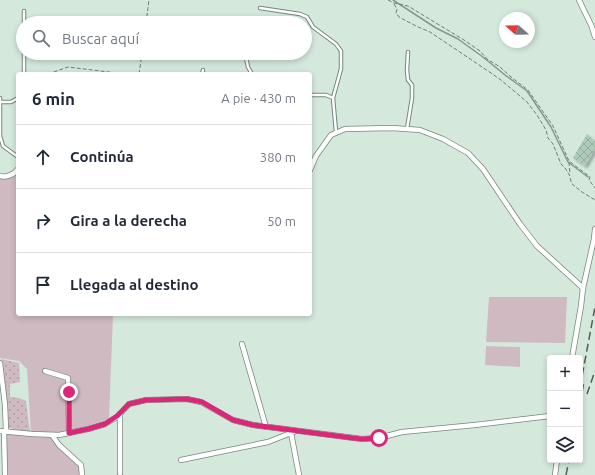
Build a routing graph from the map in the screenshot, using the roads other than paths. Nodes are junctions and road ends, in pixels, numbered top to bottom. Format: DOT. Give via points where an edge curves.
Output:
graph roads {
  1 [pos="579,0"];
  2 [pos="260,8"];
  3 [pos="24,11"];
  4 [pos="24,16"];
  5 [pos="305,16"];
  6 [pos="312,25"];
  7 [pos="595,37"];
  8 [pos="408,52"];
  9 [pos="24,60"];
  10 [pos="246,60"];
  11 [pos="24,72"];
  12 [pos="251,72"];
  13 [pos="312,95"];
  14 [pos="0,98"];
  15 [pos="333,98"];
  16 [pos="16,99"];
  17 [pos="0,102"];
  18 [pos="406,129"];
  19 [pos="336,133"];
  20 [pos="16,156"];
  21 [pos="312,165"];
  22 [pos="16,173"];
  23 [pos="0,176"];
  24 [pos="595,229"];
  25 [pos="583,288"];
  26 [pos="242,344"];
  27 [pos="573,355"];
  28 [pos="0,363"];
  29 [pos="45,371"];
  30 [pos="2,396"];
  31 [pos="120,414"];
  32 [pos="547,416"];
  33 [pos="266,427"];
  34 [pos="4,431"];
  35 [pos="297,431"];
  36 [pos="69,433"];
  37 [pos="291,433"];
  38 [pos="52,435"];
  39 [pos="181,460"];
  40 [pos="557,463"];
  41 [pos="120,473"];
  42 [pos="4,475"];
  43 [pos="82,475"];
  44 [pos="299,475"];
  45 [pos="555,475"];
  1 -- 7 [label="street"];
  2 -- 5 [label="lane"];
  3 -- 4 [label="lane"];
  6 -- 15 [label="lane" via="341,51 341,69"];
  8 -- 18 [label="lane" via="407,70 408,80 412,85 412,98"];
  9 -- 11 [label="lane"];
  10 -- 12 [label="lane"];
  13 -- 15 [label="lane"];
  14 -- 17 [label="lane"];
  15 -- 19 [label="lane"];
  16 -- 17 [label="lane"];
  17 -- 20 [label="lane" via="0,136 3,146"];
  18 -- 19 [label="street" via="345,129"];
  18 -- 25 [label="street" via="420,130 468,153 484,169 537,246"];
  19 -- 21 [label="street" via="327,140"];
  22 -- 23 [label="street"];
  24 -- 25 [label="street"];
  25 -- 27 [label="street"];
  26 -- 33 [label="street"];
  28 -- 30 [label="street"];
  29 -- 36 [label="street" via="68,378"];
  30 -- 34 [label="street"];
  31 -- 33 [label="street" via="129,404 146,400 187,399 202,402 233,420"];
  31 -- 36 [label="street" via="105,424"];
  31 -- 41 [label="street"];
  32 -- 35 [label="street" via="402,432 362,439"];
  33 -- 35 [label="street"];
  34 -- 38 [label="street"];
  34 -- 42 [label="street"];
  35 -- 37 [label="street"];
  36 -- 38 [label="street"];
  37 -- 39 [label="street" via="268,442"];
  37 -- 44 [label="street"];
  38 -- 43 [label="street" via="81,465"];
  40 -- 45 [label="street"];
}
